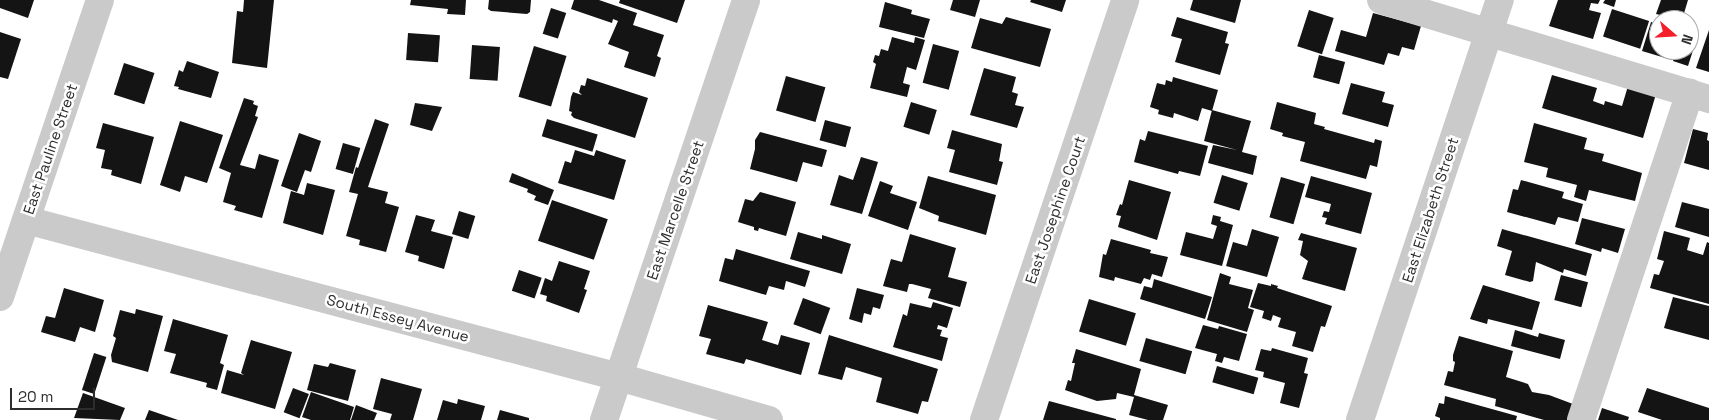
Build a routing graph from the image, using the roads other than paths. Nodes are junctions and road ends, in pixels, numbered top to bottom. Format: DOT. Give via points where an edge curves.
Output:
graph roads {
  1 [pos="100,0"];
  2 [pos="746,0"];
  3 [pos="1125,0"];
  4 [pos="1381,0"];
  5 [pos="1500,0"];
  6 [pos="1490,32"];
  7 [pos="1700,96"];
  8 [pos="26,220"];
  9 [pos="0,297"];
  10 [pos="619,377"];
  11 [pos="604,420"];
  12 [pos="769,420"];
  13 [pos="984,420"];
  14 [pos="1360,420"];
  15 [pos="1581,420"];
  1 -- 8 [label="street, East Pauline Street"];
  2 -- 10 [label="street, East Marcelle Street"];
  3 -- 13 [label="street, East Josephine Court"];
  4 -- 6 [label="street"];
  5 -- 6 [label="street, East Elizabeth Street"];
  6 -- 7 [label="street"];
  6 -- 14 [label="street, East Elizabeth Street"];
  7 -- 15 [label="street"];
  8 -- 9 [label="street, East Pauline Street"];
  8 -- 10 [label="street, South Essey Avenue"];
  10 -- 11 [label="street, East Marcelle Street"];
  10 -- 12 [label="street, South Essey Avenue"];
}
